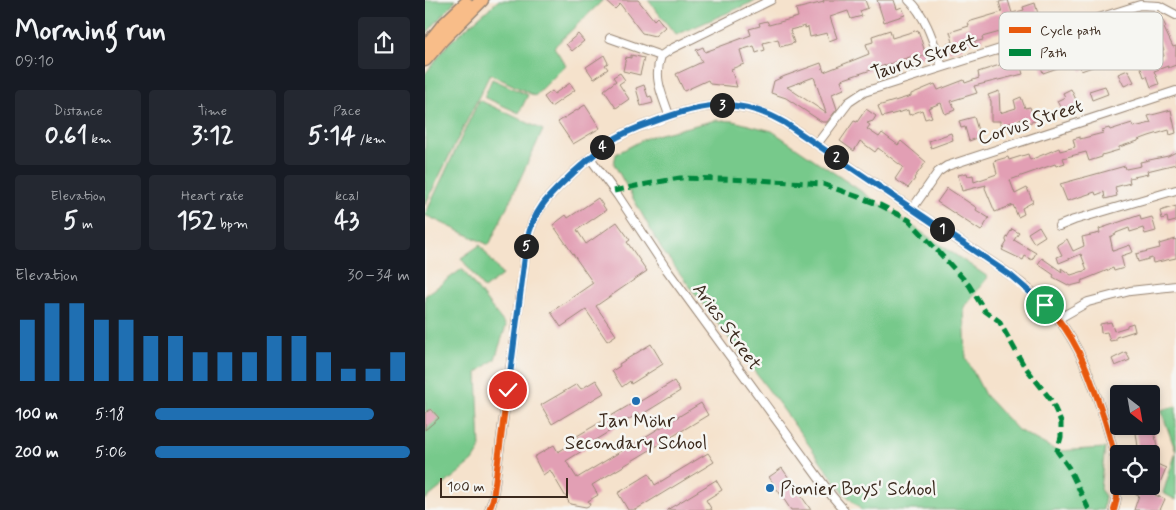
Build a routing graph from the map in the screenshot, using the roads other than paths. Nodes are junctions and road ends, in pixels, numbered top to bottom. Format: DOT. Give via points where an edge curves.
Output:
graph roads {
  1 [pos="469,0"];
  2 [pos="481,0"];
  3 [pos="771,0"];
  4 [pos="909,0"];
  5 [pos="1118,12"];
  6 [pos="1176,14"];
  7 [pos="610,38"];
  8 [pos="425,46"];
  9 [pos="999,49"];
  10 [pos="661,56"];
  11 [pos="425,60"];
  12 [pos="942,67"];
  13 [pos="1176,92"];
  14 [pos="669,115"];
  15 [pos="817,144"];
  16 [pos="590,158"];
  17 [pos="1176,190"];
  18 [pos="912,208"];
  19 [pos="1059,226"];
  20 [pos="1176,286"];
  21 [pos="1058,318"];
  22 [pos="489,510"];
  23 [pos="844,510"];
  24 [pos="1115,510"];
  1 -- 8 [label="highway"];
  2 -- 11 [label="highway"];
  3 -- 10 [label="street"];
  4 -- 12 [label="street" via="920,12"];
  5 -- 6 [label="street, Taurus Street" via="1140,5 1159,6"];
  7 -- 10 [label="street"];
  9 -- 12 [label="street, Taurus Street"];
  10 -- 14 [label="street" via="657,72"];
  12 -- 15 [label="street, Taurus Street" via="853,98"];
  13 -- 18 [label="street, Corvus Street" via="947,166 938,172"];
  14 -- 15 [label="street" via="709,106 763,111"];
  14 -- 16 [label="street" via="614,139"];
  15 -- 18 [label="street"];
  16 -- 22 [label="street" via="556,189 537,211 531,224"];
  16 -- 23 [label="street, Aries Street" via="667,270"];
  17 -- 19 [label="street"];
  18 -- 21 [label="street" via="1030,290"];
  20 -- 21 [label="street" via="1129,291 1089,302"];
  21 -- 24 [label="street" via="1082,356 1111,439 1119,486"];
}
